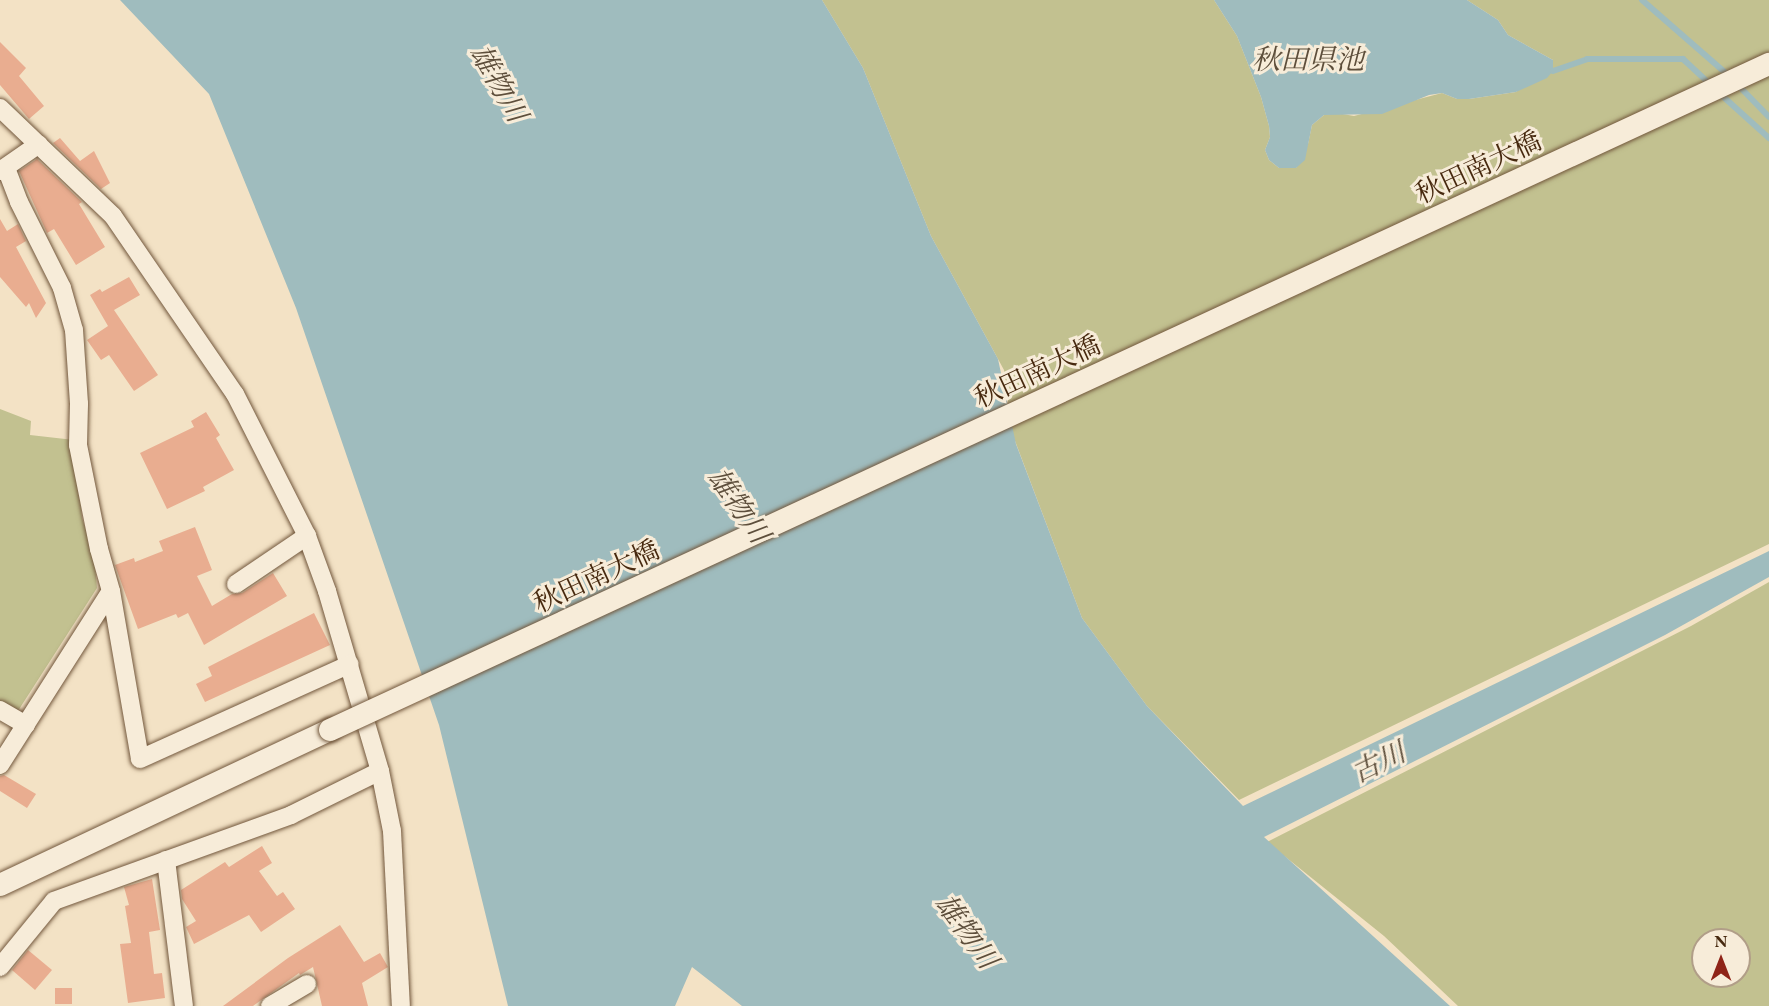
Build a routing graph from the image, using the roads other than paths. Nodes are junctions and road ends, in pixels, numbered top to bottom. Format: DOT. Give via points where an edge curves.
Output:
graph roads {
  1 [pos="1769,64"];
  2 [pos="0,108"];
  3 [pos="39,144"];
  4 [pos="3,169"];
  5 [pos="307,537"];
  6 [pos="236,584"];
  7 [pos="111,591"];
  8 [pos="350,664"];
  9 [pos="0,710"];
  10 [pos="26,725"];
  11 [pos="0,765"];
  12 [pos="380,771"];
  13 [pos="166,860"];
  14 [pos="0,885"];
  15 [pos="0,967"];
  16 [pos="307,984"];
  17 [pos="184,1006"];
  18 [pos="270,1006"];
  19 [pos="401,1006"];
  1 -- 14 [label="street, 秋田南大橋, bridge"];
  2 -- 3 [label="street"];
  3 -- 4 [label="street"];
  3 -- 5 [label="street" via="113,216 235,394"];
  4 -- 7 [label="street" via="62,288 74,330 80,404 78,445"];
  5 -- 6 [label="street"];
  5 -- 8 [label="street"];
  7 -- 8 [label="street" via="140,759"];
  7 -- 10 [label="street"];
  8 -- 12 [label="street"];
  9 -- 10 [label="street"];
  10 -- 11 [label="street"];
  12 -- 13 [label="street" via="291,815"];
  12 -- 19 [label="street" via="392,831"];
  13 -- 15 [label="street" via="54,901"];
  13 -- 17 [label="street"];
  16 -- 18 [label="street"];
}
